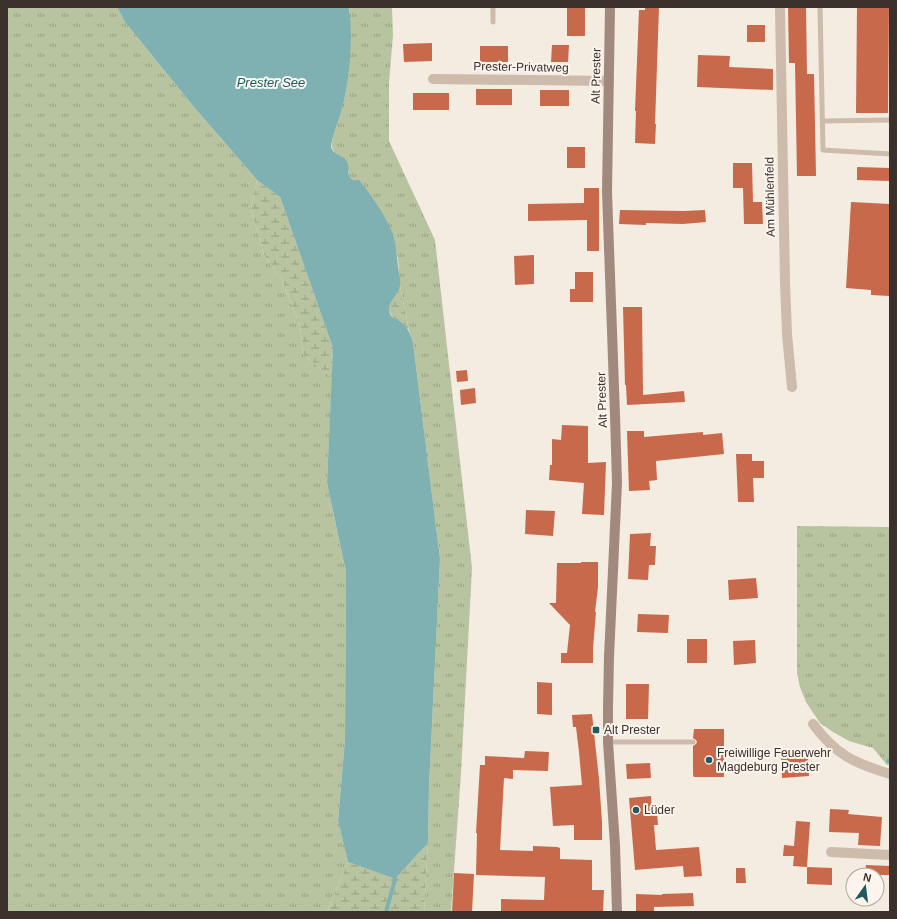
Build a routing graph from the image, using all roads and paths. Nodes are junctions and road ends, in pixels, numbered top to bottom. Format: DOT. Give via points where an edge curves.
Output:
graph roads {
  1 [pos="493,7"];
  2 [pos="610,7"];
  3 [pos="780,7"];
  4 [pos="820,7"];
  5 [pos="493,22"];
  6 [pos="433,79"];
  7 [pos="609,81"];
  8 [pos="890,120"];
  9 [pos="823,121"];
  10 [pos="890,154"];
  11 [pos="792,387"];
  12 [pos="813,724"];
  13 [pos="608,742"];
  14 [pos="693,742"];
  15 [pos="890,774"];
  16 [pos="830,852"];
  17 [pos="890,856"];
  18 [pos="617,912"];
  1 -- 5 [label="lane"];
  2 -- 7 [label="main road, Alt Prester"];
  3 -- 11 [label="street, Am Mühlenfeld" via="785,289"];
  4 -- 9 [label="lane"];
  6 -- 7 [label="street, Prester-Privatweg"];
  7 -- 13 [label="main road, Alt Prester" via="607,192 617,483"];
  8 -- 9 [label="lane"];
  9 -- 10 [label="lane" via="824,150"];
  12 -- 15 [label="street" via="827,741 844,755"];
  13 -- 14 [label="lane"];
  13 -- 18 [label="main road, Alt Prester"];
  16 -- 17 [label="street"];
}
